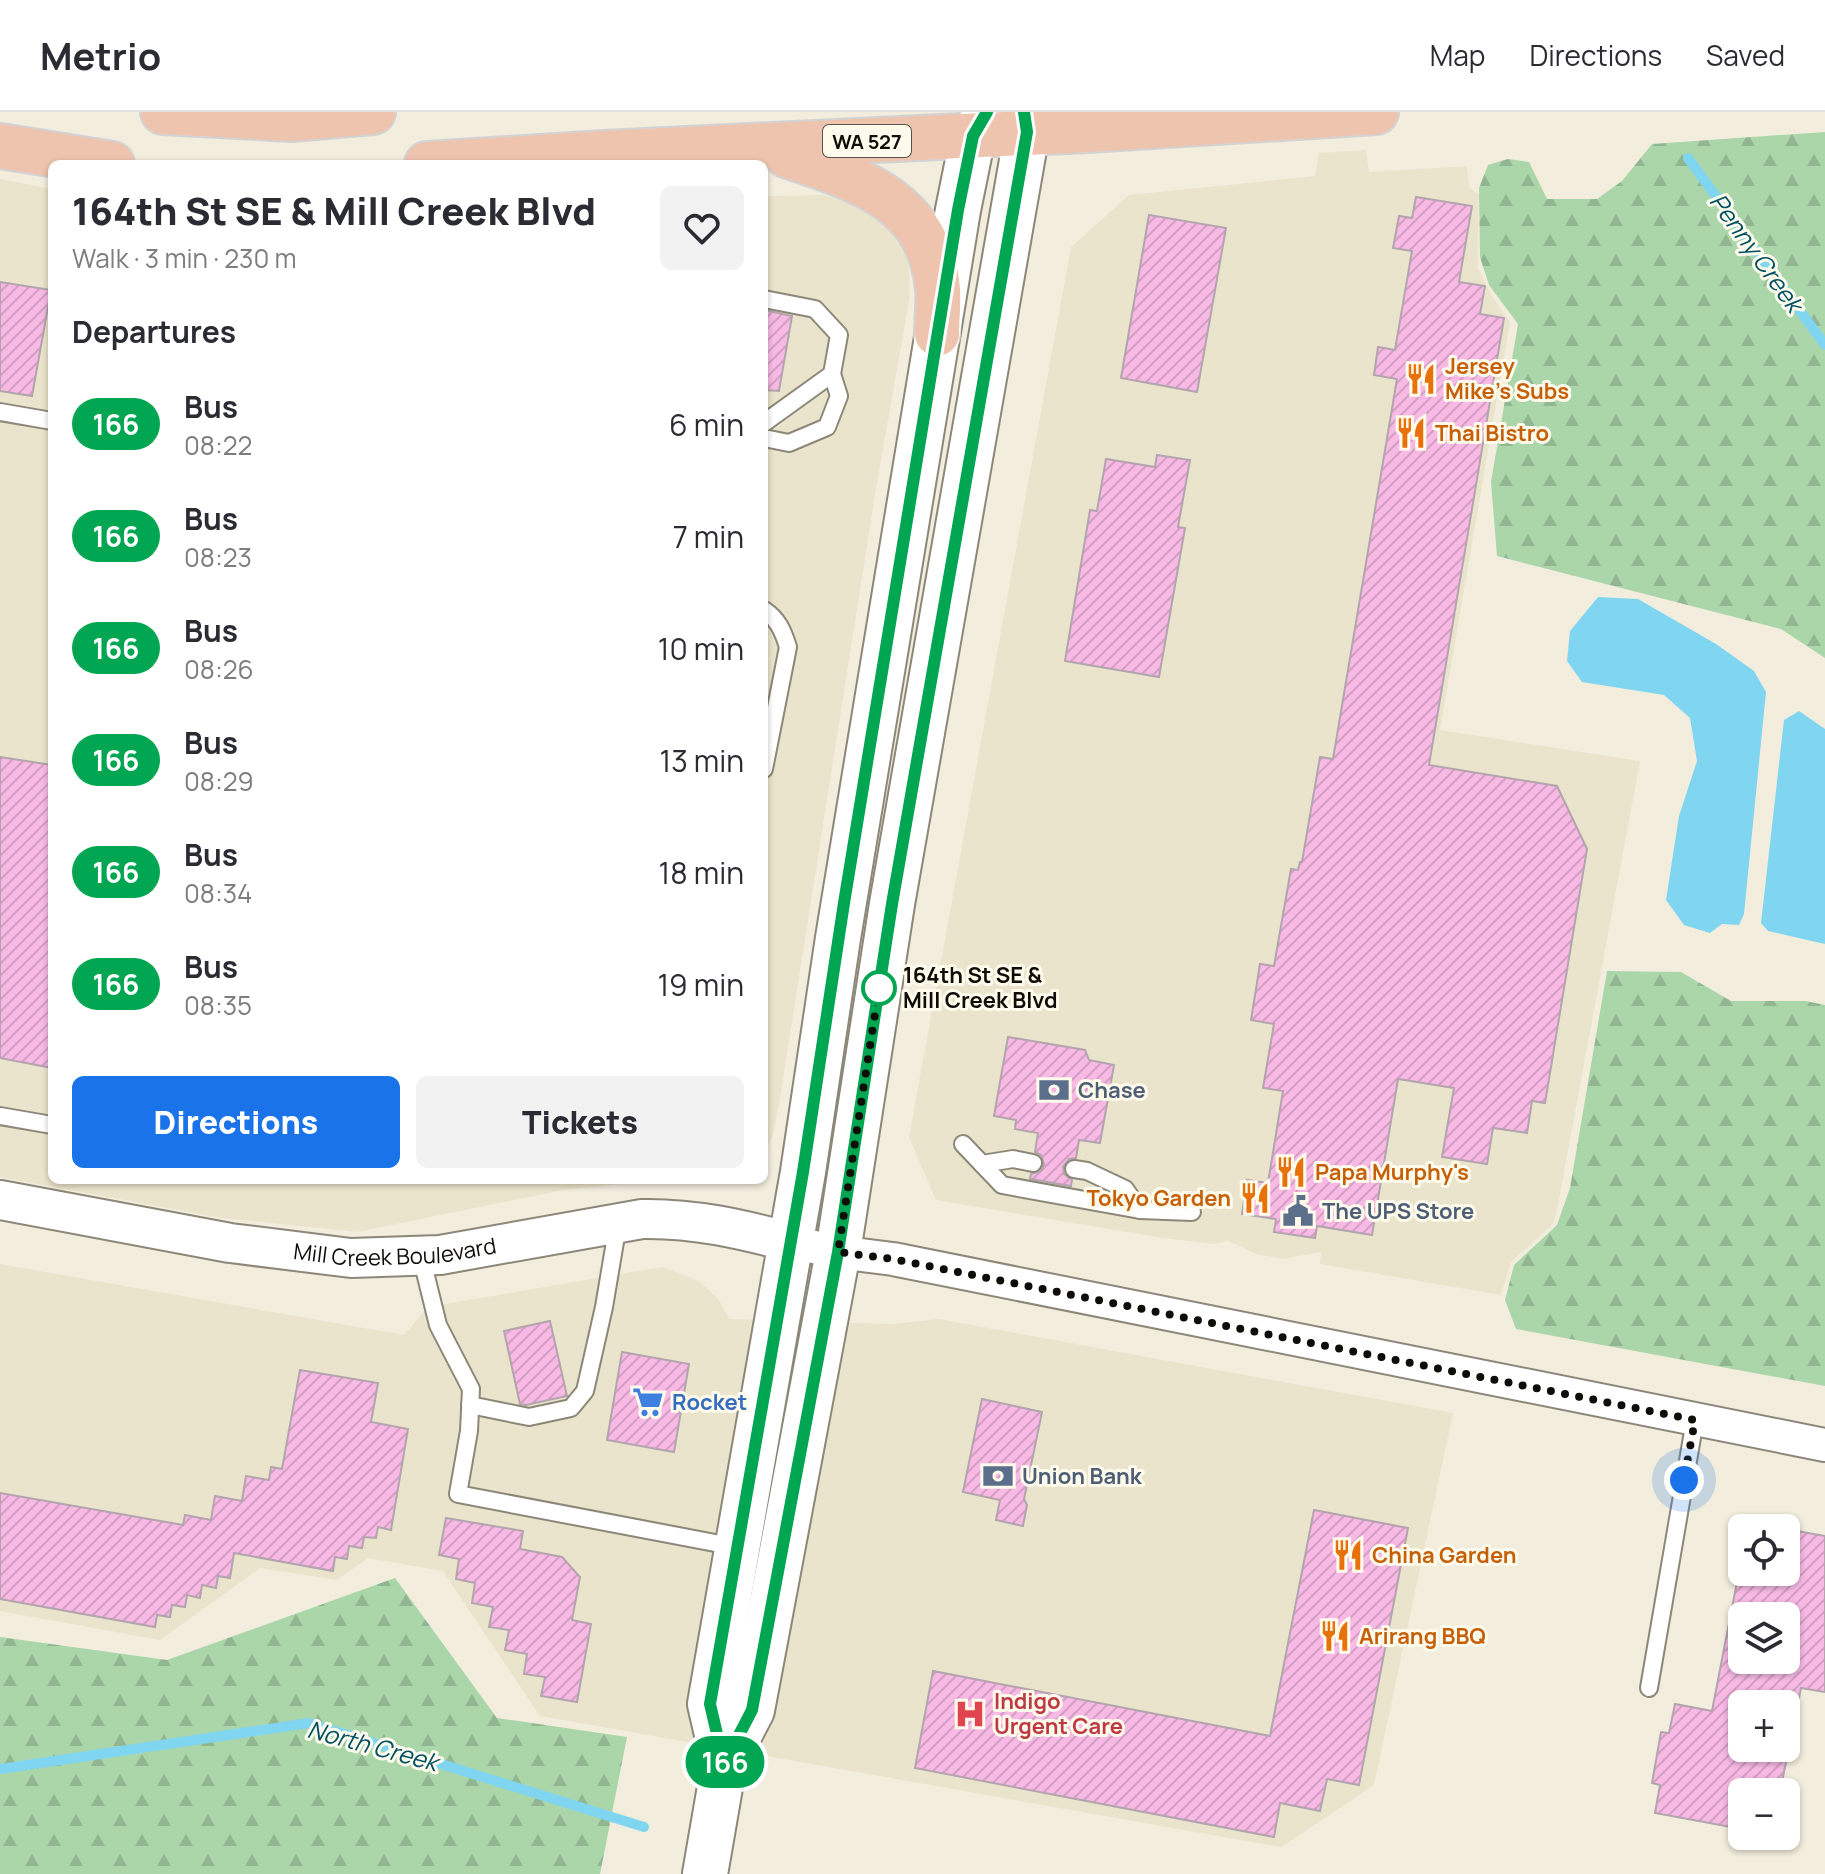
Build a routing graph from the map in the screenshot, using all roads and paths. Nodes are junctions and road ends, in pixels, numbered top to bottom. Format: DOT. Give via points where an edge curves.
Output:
graph roads {
  1 [pos="163,112"];
  2 [pos="373,112"];
  3 [pos="1376,112"];
  4 [pos="1026,122"];
  5 [pos="980,124"];
  6 [pos="0,146"];
  7 [pos="761,146"];
  8 [pos="87,160"];
  9 [pos="501,160"];
  10 [pos="768,300"];
  11 [pos="937,334"];
  12 [pos="832,374"];
  13 [pos="0,412"];
  14 [pos="48,420"];
  15 [pos="768,420"];
  16 [pos="768,439"];
  17 [pos="768,612"];
  18 [pos="768,749"];
  19 [pos="0,1116"];
  20 [pos="48,1124"];
  21 [pos="963,1144"];
  22 [pos="1033,1163"];
  23 [pos="982,1164"];
  24 [pos="1074,1169"];
  25 [pos="0,1200"];
  26 [pos="1140,1210"];
  27 [pos="1192,1212"];
  28 [pos="618,1223"];
  29 [pos="790,1242"];
  30 [pos="838,1252"];
  31 [pos="421,1256"];
  32 [pos="470,1405"];
  33 [pos="1695,1420"];
  34 [pos="1825,1445"];
  35 [pos="738,1547"];
  36 [pos="1649,1688"];
  37 [pos="724,1764"];
  38 [pos="705,1874"];
  1 -- 2 [label="main road" via="291,119"];
  3 -- 4 [label="main road, WA 527"];
  4 -- 5 [label="main road, WA 527"];
  4 -- 30 [label="main road"];
  5 -- 7 [label="main road, WA 527"];
  5 -- 11 [label="main road"];
  6 -- 8 [label="main road"];
  7 -- 9 [label="main road, WA 527"];
  7 -- 11 [label="main road" via="842,174 897,204 930,252 938,290"];
  10 -- 12 [label="lane" via="815,309 839,335"];
  11 -- 29 [label="main road"];
  12 -- 15 [label="lane"];
  12 -- 16 [label="lane" via="839,396 827,427 789,443"];
  13 -- 14 [label="lane"];
  17 -- 18 [label="lane" via="783,630 788,647"];
  19 -- 20 [label="lane"];
  21 -- 23 [label="lane"];
  22 -- 23 [label="lane" via="1013,1159"];
  23 -- 26 [label="lane" via="1002,1185"];
  24 -- 26 [label="lane" via="1125,1189"];
  25 -- 31 [label="street, Mill Creek Boulevard" via="298,1253"];
  26 -- 27 [label="lane"];
  28 -- 29 [label="street, Mill Creek Boulevard" via="712,1222"];
  28 -- 31 [label="street, Mill Creek Boulevard"];
  28 -- 32 [label="lane" via="585,1391 571,1408 529,1417"];
  29 -- 30 [label="street"];
  29 -- 35 [label="main road"];
  30 -- 33 [label="street"];
  30 -- 37 [label="main road" via="752,1710"];
  31 -- 32 [label="lane" via="438,1325 471,1389"];
  32 -- 35 [label="lane" via="458,1494"];
  33 -- 34 [label="street"];
  33 -- 36 [label="lane"];
  35 -- 37 [label="main road" via="710,1704"];
  37 -- 38 [label="main road"];
}
